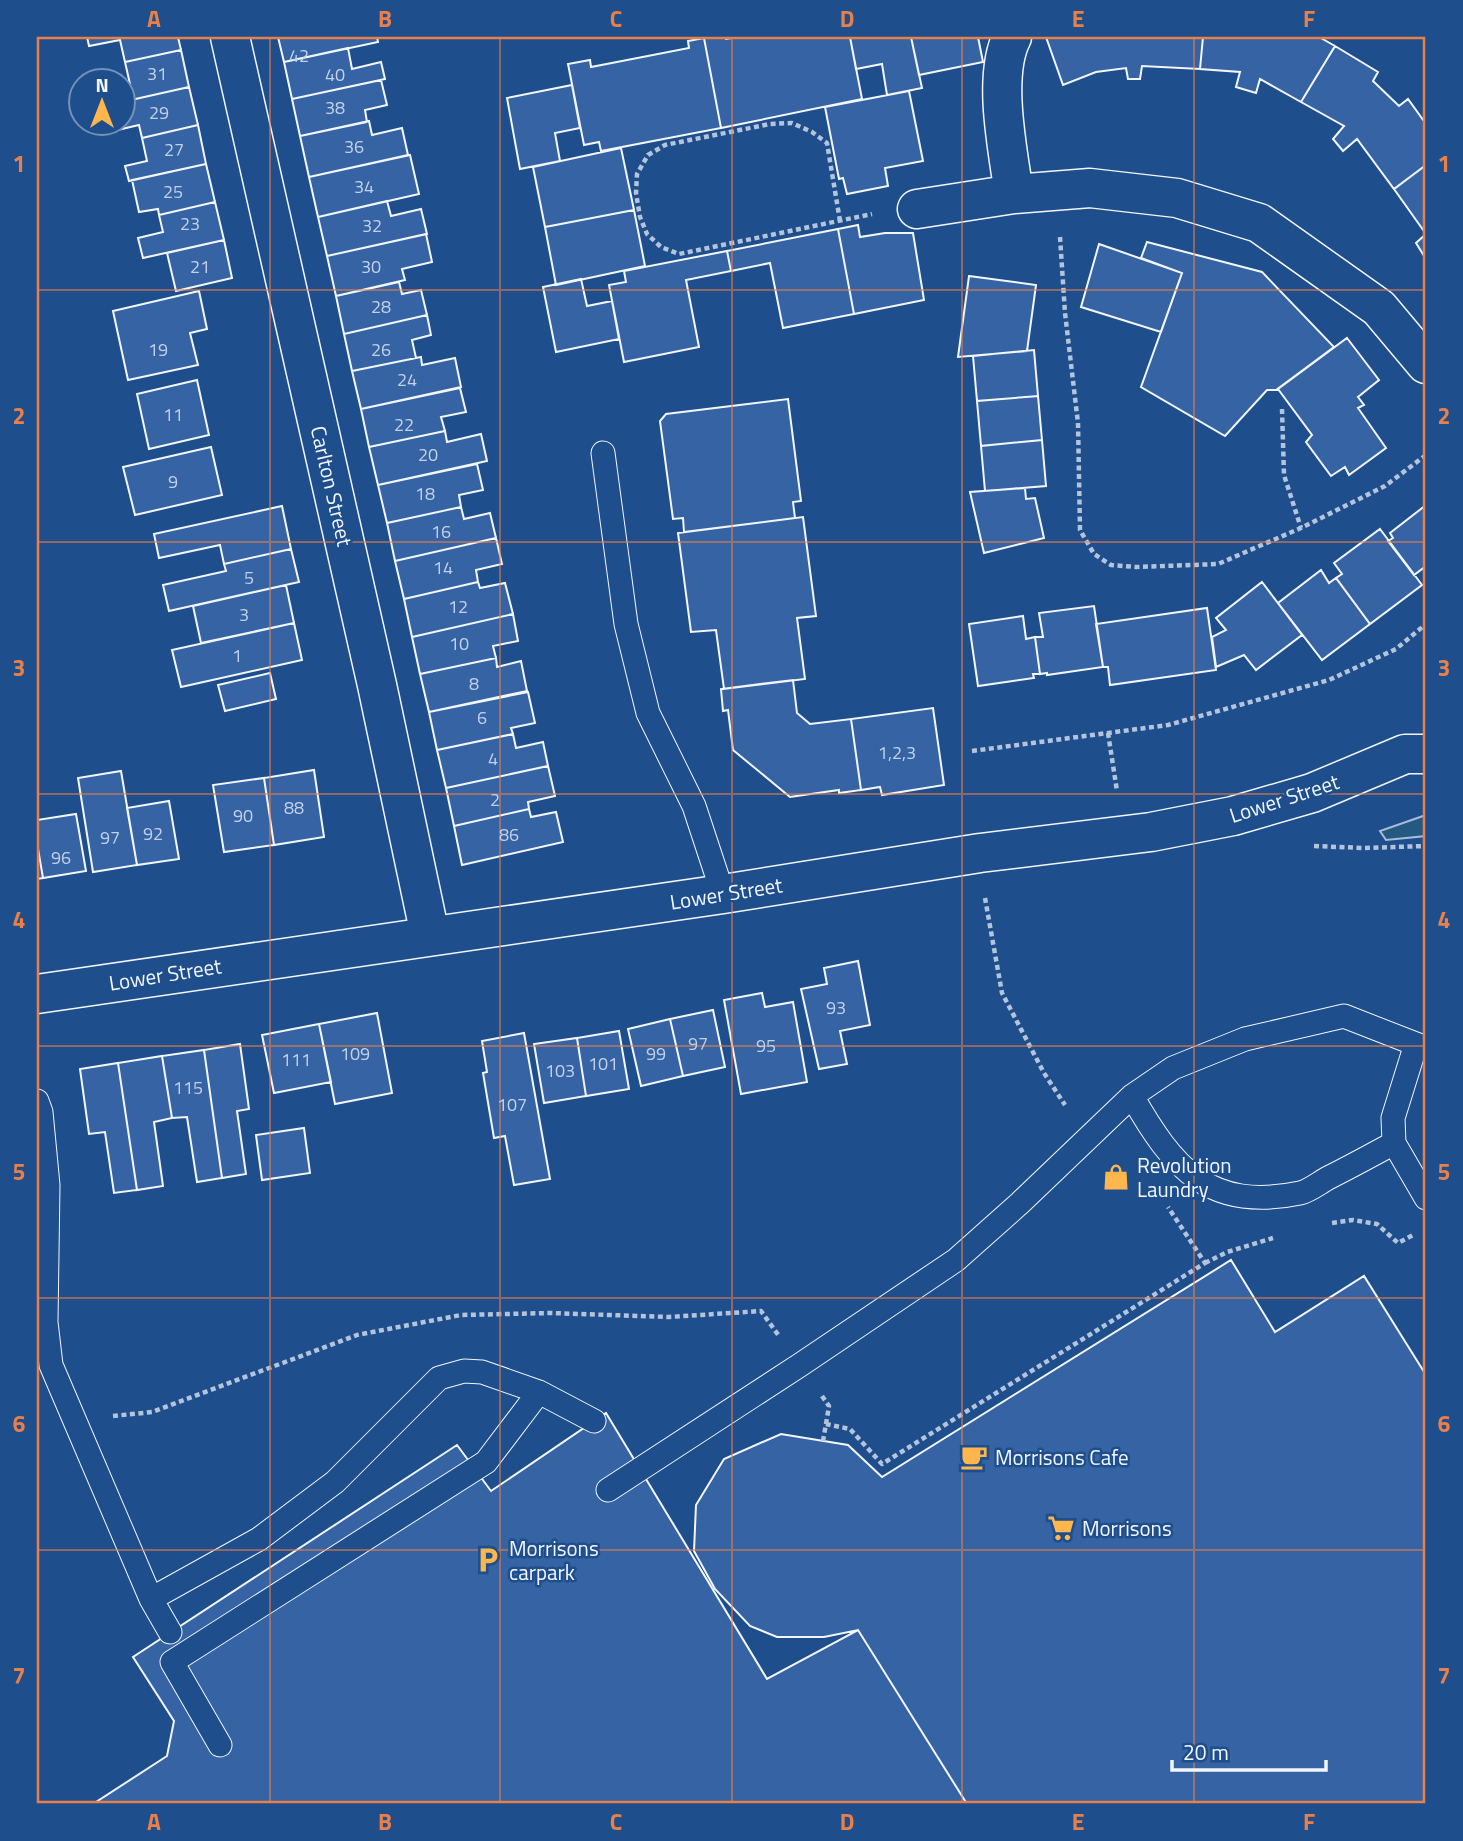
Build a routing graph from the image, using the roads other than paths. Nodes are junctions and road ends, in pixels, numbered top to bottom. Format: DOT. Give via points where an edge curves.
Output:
graph roads {
  1 [pos="230,37"];
  2 [pos="1012,37"];
  3 [pos="1014,194"];
  4 [pos="917,209"];
  5 [pos="1426,364"];
  6 [pos="603,453"];
  7 [pos="1419,745"];
  8 [pos="723,894"];
  9 [pos="430,935"];
  10 [pos="37,994"];
  11 [pos="1421,1046"];
  12 [pos="1132,1096"];
  13 [pos="37,1101"];
  14 [pos="1394,1143"];
  15 [pos="1426,1198"];
  16 [pos="539,1392"];
  17 [pos="594,1421"];
  18 [pos="608,1490"];
  19 [pos="151,1599"];
  20 [pos="170,1632"];
  21 [pos="220,1745"];
  1 -- 9 [label="street, Carlton Street"];
  2 -- 3 [label="street" via="1005,50 1003,108"];
  3 -- 4 [label="street"];
  3 -- 5 [label="street" via="1090,188 1177,198 1259,223 1379,308"];
  6 -- 8 [label="lane" via="626,624 648,713 694,806"];
  7 -- 8 [label="street, Lower Street" via="1312,793 1233,816"];
  8 -- 9 [label="street, Lower Street"];
  9 -- 10 [label="street, Lower Street"];
  11 -- 12 [label="lane" via="1344,1016 1245,1039 1173,1068"];
  11 -- 14 [label="lane" via="1393,1118"];
  12 -- 14 [label="lane" via="1154,1136 1199,1182 1223,1193 1252,1197 1302,1192"];
  12 -- 18 [label="lane" via="956,1260"];
  13 -- 19 [label="lane" via="48,1185 46,1322 51,1365"];
  14 -- 15 [label="lane"];
  16 -- 17 [label="lane"];
  16 -- 19 [label="lane" via="482,1372 439,1378 335,1482 259,1539"];
  16 -- 21 [label="lane" via="486,1462 172,1662"];
  19 -- 20 [label="lane"];
}
